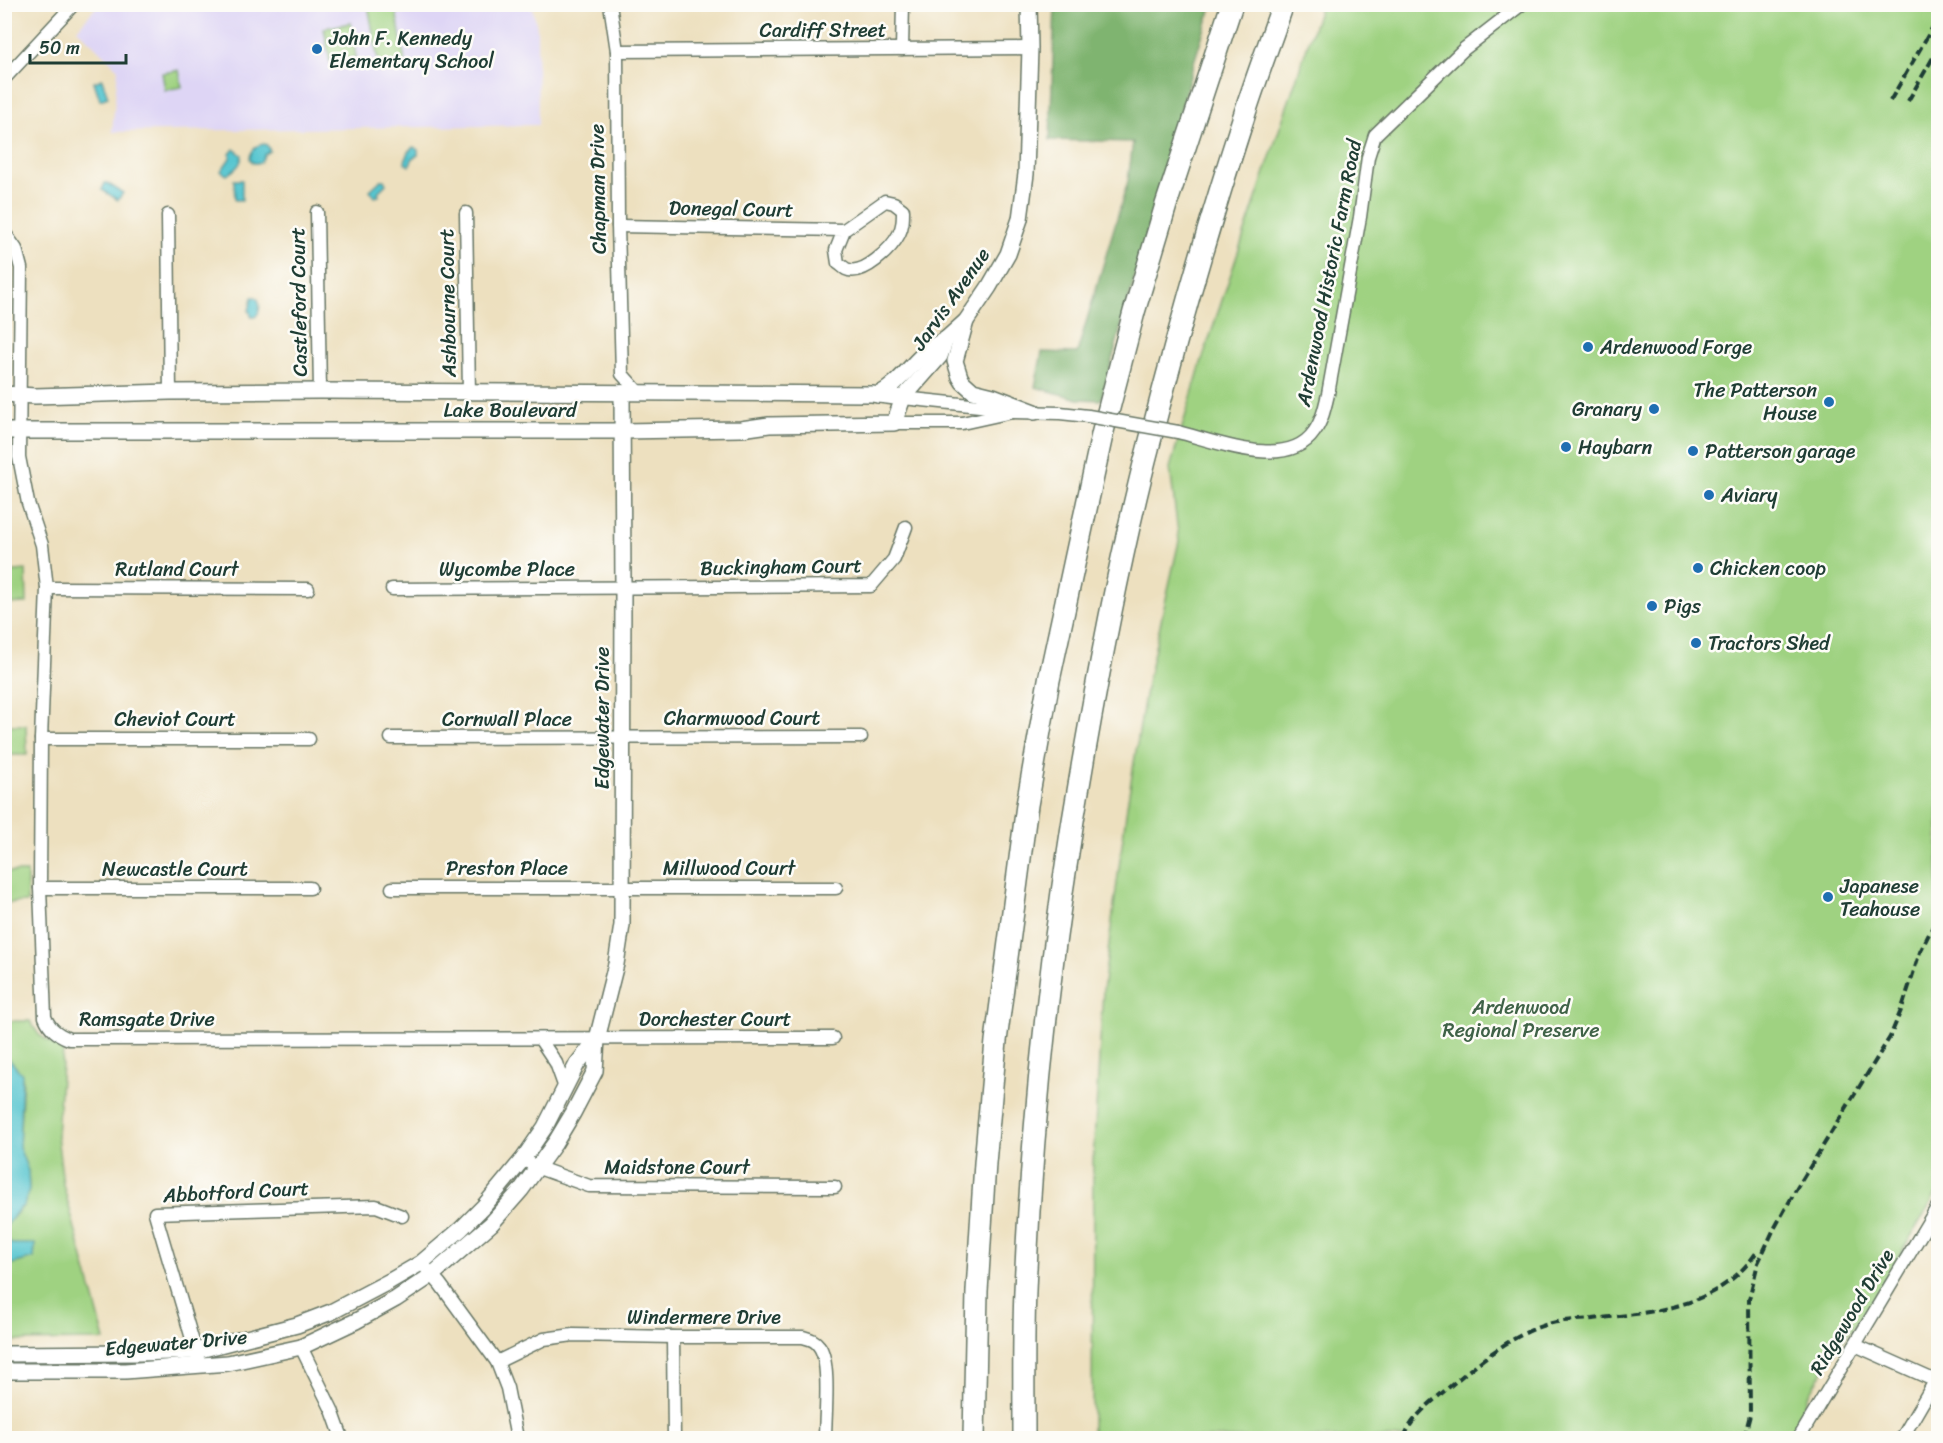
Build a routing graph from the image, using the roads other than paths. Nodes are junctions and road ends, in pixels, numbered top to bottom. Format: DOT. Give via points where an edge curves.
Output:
graph roads {
  1 [pos="74,4"];
  2 [pos="610,4"];
  3 [pos="903,4"];
  4 [pos="1029,4"];
  5 [pos="1035,4"];
  6 [pos="1232,4"];
  7 [pos="1283,4"];
  8 [pos="1522,4"];
  9 [pos="1030,48"];
  10 [pos="902,49"];
  11 [pos="617,51"];
  12 [pos="4,79"];
  13 [pos="317,212"];
  14 [pos="466,213"];
  15 [pos="168,215"];
  16 [pos="618,226"];
  17 [pos="844,230"];
  18 [pos="4,232"];
  19 [pos="966,321"];
  20 [pos="946,339"];
  21 [pos="622,374"];
  22 [pos="320,391"];
  23 [pos="170,392"];
  24 [pos="470,393"];
  25 [pos="606,393"];
  26 [pos="622,393"];
  27 [pos="639,393"];
  28 [pos="12,394"];
  29 [pos="878,395"];
  30 [pos="903,398"];
  31 [pos="1013,412"];
  32 [pos="1035,412"];
  33 [pos="1088,416"];
  34 [pos="894,423"];
  35 [pos="623,430"];
  36 [pos="12,431"];
  37 [pos="906,527"];
  38 [pos="46,588"];
  39 [pos="623,588"];
  40 [pos="308,589"];
  41 [pos="392,589"];
  42 [pos="861,737"];
  43 [pos="391,738"];
  44 [pos="623,738"];
  45 [pos="41,739"];
  46 [pos="309,739"];
  47 [pos="622,887"];
  48 [pos="40,888"];
  49 [pos="310,888"];
  50 [pos="392,888"];
  51 [pos="836,888"];
  52 [pos="833,1038"];
  53 [pos="540,1039"];
  54 [pos="597,1039"];
  55 [pos="565,1088"];
  56 [pos="530,1163"];
  57 [pos="835,1187"];
  58 [pos="1938,1206"];
  59 [pos="402,1216"];
  60 [pos="421,1263"];
  61 [pos="432,1275"];
  62 [pos="673,1337"];
  63 [pos="1855,1345"];
  64 [pos="302,1347"];
  65 [pos="4,1354"];
  66 [pos="198,1358"];
  67 [pos="497,1362"];
  68 [pos="4,1371"];
  69 [pos="1938,1379"];
  70 [pos="342,1438"];
  71 [pos="517,1438"];
  72 [pos="674,1438"];
  73 [pos="825,1438"];
  74 [pos="974,1438"];
  75 [pos="1023,1438"];
  76 [pos="1799,1438"];
  77 [pos="1902,1438"];
  1 -- 12 [label="street"];
  2 -- 11 [label="street, Chapman Drive"];
  3 -- 10 [label="street"];
  4 -- 9 [label="street, Jarvis Avenue"];
  5 -- 9 [label="street, Jarvis Avenue"];
  6 -- 74 [label="highway" via="1131,323 1097,456 1047,692 1027,805 996,1041 977,1291"];
  7 -- 75 [label="highway" via="1234,146 1180,329 1119,569 1093,702 1056,929 1043,1049 1025,1292"];
  8 -- 33 [label="street, Ardenwood Historic Farm Road, bridge" via="1464,49 1375,135 1328,394 1323,416 1312,434 1296,447 1276,453"];
  9 -- 10 [label="street, Cardiff Street"];
  9 -- 19 [label="street, Jarvis Avenue" via="1026,174 1020,219 1008,254"];
  10 -- 11 [label="street, Cardiff Street"];
  11 -- 16 [label="street, Chapman Drive"];
  13 -- 22 [label="street, Castleford Court"];
  14 -- 24 [label="street, Ashbourne Court"];
  15 -- 23 [label="street"];
  16 -- 17 [label="street, Donegal Court"];
  16 -- 21 [label="street, Chapman Drive"];
  17 -- 17 [label="street" via="836,250 838,263 847,270 861,270 898,236 904,221 903,210 885,201"];
  18 -- 28 [label="street, Ramsgate Drive" via="16,249 21,268"];
  19 -- 20 [label="street, Jarvis Avenue"];
  19 -- 32 [label="street" via="956,352 963,382 973,391"];
  20 -- 29 [label="street" via="930,348"];
  20 -- 30 [label="street, Jarvis Avenue" via="940,356"];
  21 -- 25 [label="street"];
  21 -- 27 [label="street"];
  22 -- 23 [label="street, Lake Boulevard"];
  22 -- 24 [label="street, Lake Boulevard"];
  23 -- 28 [label="street, Lake Boulevard"];
  24 -- 25 [label="street, Lake Boulevard"];
  25 -- 26 [label="street, Lake Boulevard"];
  26 -- 27 [label="street, Lake Boulevard"];
  26 -- 35 [label="street, Edgewater Drive"];
  27 -- 29 [label="street, Lake Boulevard"];
  28 -- 36 [label="street, Ramsgate Drive"];
  29 -- 30 [label="street, Lake Boulevard"];
  30 -- 31 [label="street, Lake Boulevard"];
  30 -- 34 [label="street, Jarvis Avenue"];
  31 -- 32 [label="street, Lake Boulevard"];
  31 -- 34 [label="street, Lake Boulevard" via="962,423"];
  32 -- 33 [label="street, Lake Boulevard"];
  34 -- 35 [label="street, Lake Boulevard"];
  35 -- 36 [label="street, Lake Boulevard"];
  35 -- 39 [label="street, Edgewater Drive"];
  36 -- 38 [label="street, Ramsgate Drive" via="42,545"];
  37 -- 39 [label="street, Buckingham Court" via="894,559 871,586"];
  38 -- 40 [label="street, Rutland Court"];
  38 -- 45 [label="street, Ramsgate Drive"];
  39 -- 41 [label="street, Wycombe Place"];
  39 -- 44 [label="street, Edgewater Drive"];
  42 -- 44 [label="street, Charmwood Court"];
  43 -- 44 [label="street, Cornwall Place"];
  44 -- 47 [label="street, Edgewater Drive"];
  45 -- 46 [label="street, Cheviot Court"];
  45 -- 48 [label="street, Ramsgate Drive"];
  47 -- 50 [label="street, Preston Place"];
  47 -- 51 [label="street, Millwood Court"];
  47 -- 54 [label="street, Edgewater Drive" via="616,964"];
  48 -- 49 [label="street, Newcastle Court"];
  48 -- 53 [label="street, Ramsgate Drive" via="45,1017 52,1030 69,1039"];
  52 -- 54 [label="street, Dorchester Court"];
  53 -- 54 [label="street, Ramsgate Drive"];
  53 -- 55 [label="street" via="556,1063"];
  54 -- 55 [label="street, Edgewater Drive" via="577,1064"];
  54 -- 56 [label="street, Edgewater Drive" via="595,1071 555,1143"];
  55 -- 56 [label="street, Edgewater Drive"];
  56 -- 57 [label="street, Maidstone Court" via="589,1186"];
  56 -- 60 [label="street, Edgewater Drive"];
  56 -- 61 [label="street, Edgewater Drive" via="521,1190 490,1224"];
  58 -- 63 [label="street, Ridgewood Drive"];
  59 -- 66 [label="street, Abbotford Court" via="376,1206 155,1213"];
  60 -- 61 [label="street"];
  60 -- 66 [label="street, Edgewater Drive" via="331,1312"];
  61 -- 64 [label="street, Edgewater Drive" via="356,1321"];
  61 -- 67 [label="street"];
  62 -- 67 [label="street, Windermere Drive" via="573,1335 544,1339"];
  62 -- 72 [label="street"];
  62 -- 73 [label="street, Windermere Drive" via="812,1339 826,1362"];
  63 -- 69 [label="street"];
  63 -- 76 [label="street, Ridgewood Drive"];
  64 -- 66 [label="street, Edgewater Drive" via="228,1364"];
  64 -- 70 [label="street"];
  65 -- 66 [label="street, Edgewater Drive" via="139,1353"];
  66 -- 68 [label="street, Edgewater Drive" via="125,1371"];
  67 -- 71 [label="street" via="507,1388"];
  69 -- 77 [label="street"];
}
